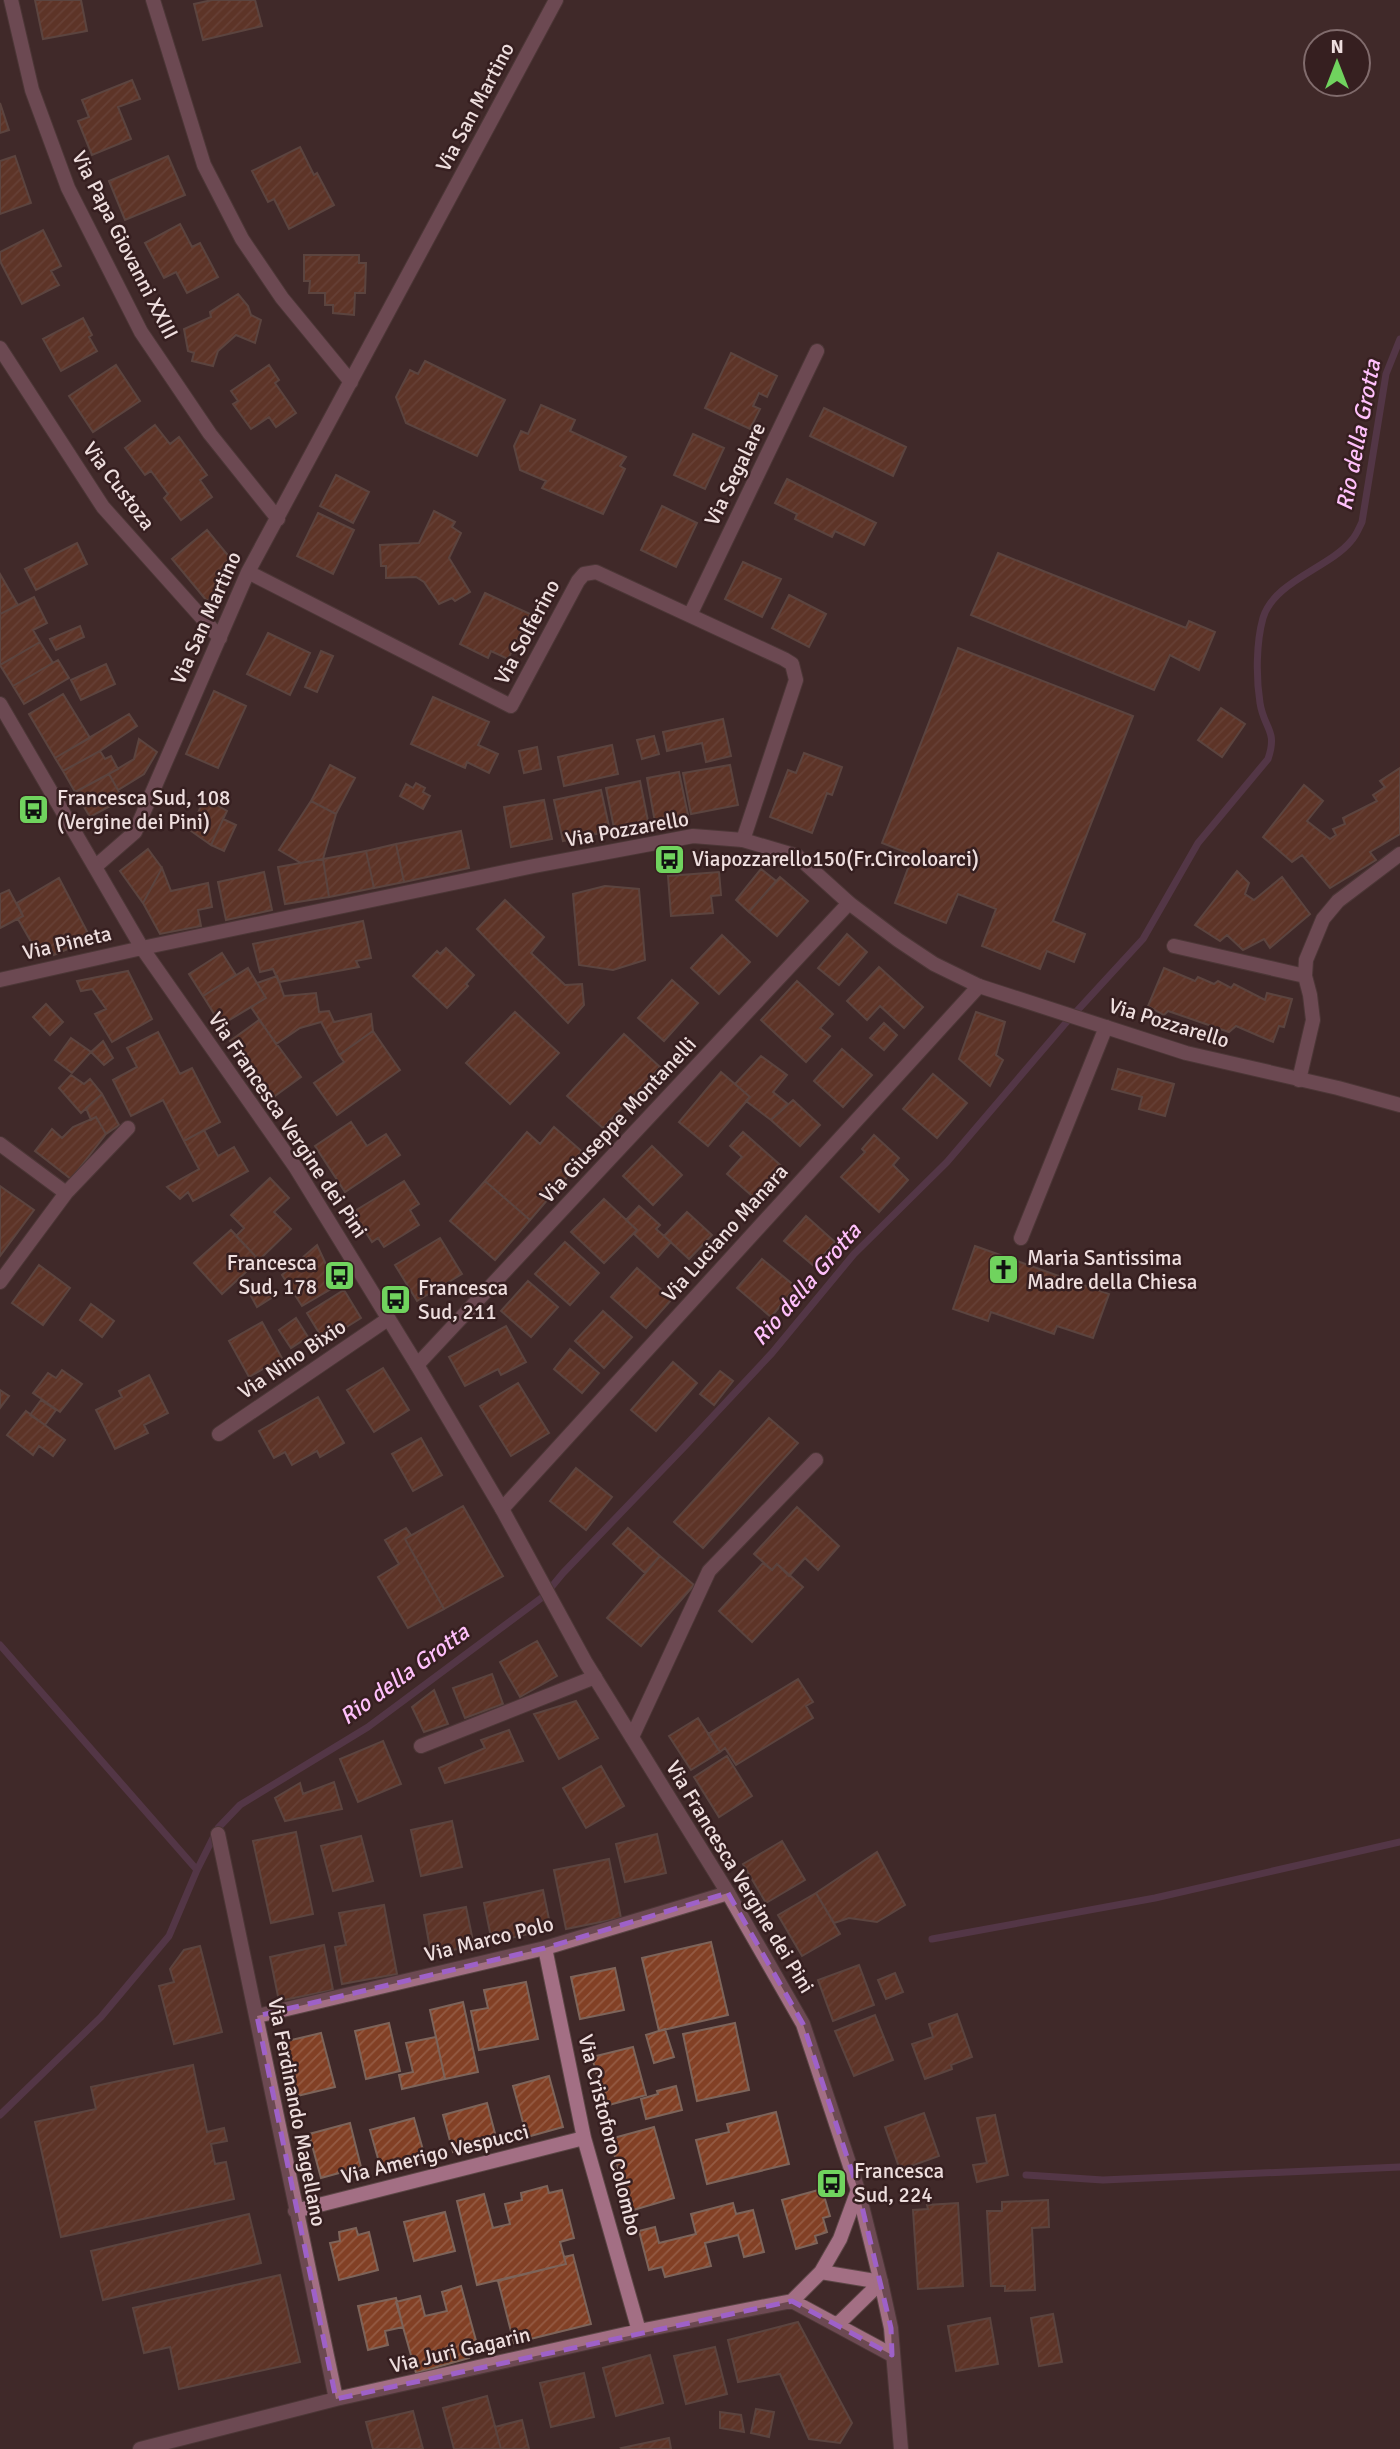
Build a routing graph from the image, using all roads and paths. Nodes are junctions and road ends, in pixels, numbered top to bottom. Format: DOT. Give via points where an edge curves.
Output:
graph roads {
  1 [pos="11,0"];
  2 [pos="153,0"];
  3 [pos="556,0"];
  4 [pos="0,348"];
  5 [pos="817,351"];
  6 [pos="351,382"];
  7 [pos="278,519"];
  8 [pos="248,572"];
  9 [pos="690,615"];
  10 [pos="220,638"];
  11 [pos="0,704"];
  12 [pos="743,840"];
  13 [pos="1400,855"];
  14 [pos="96,866"];
  15 [pos="849,903"];
  16 [pos="1174,946"];
  17 [pos="142,948"];
  18 [pos="1305,976"];
  19 [pos="0,980"];
  20 [pos="979,986"];
  21 [pos="1099,1025"];
  22 [pos="1299,1080"];
  23 [pos="1400,1105"];
  24 [pos="128,1128"];
  25 [pos="0,1144"];
  26 [pos="66,1193"];
  27 [pos="1021,1238"];
  28 [pos="0,1282"];
  29 [pos="388,1319"];
  30 [pos="417,1365"];
  31 [pos="219,1434"];
  32 [pos="816,1460"];
  33 [pos="502,1509"];
  34 [pos="595,1677"];
  35 [pos="632,1737"];
  36 [pos="421,1746"];
  37 [pos="218,1833"];
  38 [pos="728,1893"];
  39 [pos="545,1948"];
  40 [pos="257,2017"];
  41 [pos="584,2138"];
  42 [pos="858,2190"];
  43 [pos="295,2211"];
  44 [pos="821,2272"];
  45 [pos="881,2282"];
  46 [pos="792,2301"];
  47 [pos="836,2325"];
  48 [pos="639,2331"];
  49 [pos="892,2355"];
  50 [pos="336,2399"];
  51 [pos="140,2449"];
  52 [pos="901,2449"];
  1 -- 7 [label="street, Via Papa Giovanni XXIII" via="32,90 68,188 129,308 210,434"];
  2 -- 6 [label="street" via="204,165 242,239 282,298"];
  3 -- 6 [label="street, Via San Martino"];
  4 -- 10 [label="street, Via Custoza" via="103,507"];
  5 -- 9 [label="street, Via Segalare"];
  6 -- 7 [label="street, Via San Martino"];
  7 -- 8 [label="street, Via San Martino"];
  8 -- 9 [label="street, Via Solferino" via="511,706 584,574 596,572"];
  8 -- 10 [label="street, Via San Martino"];
  9 -- 12 [label="street, Via Solferino" via="784,659 795,671 796,680"];
  10 -- 14 [label="street, Via San Martino" via="135,832"];
  11 -- 14 [label="street, Via Francesca Vergine dei Pini"];
  12 -- 15 [label="street, Via Pozzarello" via="797,856"];
  12 -- 17 [label="street, Via Pozzarello" via="693,836"];
  13 -- 18 [label="street" via="1338,901 1323,919 1306,960"];
  14 -- 17 [label="street, Via Francesca Vergine dei Pini"];
  15 -- 20 [label="street, Via Pozzarello" via="934,964"];
  15 -- 30 [label="street, Via Giuseppe Montanelli"];
  16 -- 18 [label="street"];
  17 -- 19 [label="street, Via Pineta"];
  17 -- 29 [label="street, Via Francesca Vergine dei Pini" via="296,1168"];
  18 -- 22 [label="street" via="1313,1020"];
  20 -- 21 [label="street, Via Pozzarello"];
  20 -- 33 [label="street, Via Luciano Manara"];
  21 -- 22 [label="street, Via Pozzarello" via="1186,1053"];
  21 -- 27 [label="street"];
  22 -- 23 [label="street, Via Pozzarello"];
  24 -- 26 [label="street"];
  25 -- 26 [label="street"];
  26 -- 28 [label="street"];
  29 -- 30 [label="street, Via Francesca Vergine dei Pini"];
  29 -- 31 [label="street, Via Nino Bixio"];
  30 -- 33 [label="street, Via Francesca Vergine dei Pini"];
  32 -- 35 [label="street" via="709,1571"];
  33 -- 34 [label="street, Via Francesca Vergine dei Pini"];
  34 -- 35 [label="street, Via Francesca Vergine dei Pini"];
  34 -- 36 [label="street"];
  35 -- 38 [label="street, Via Francesca Vergine dei Pini"];
  37 -- 40 [label="street, Via Ferdinando Magellano"];
  38 -- 39 [label="street, Via Marco Polo"];
  38 -- 42 [label="street, Via Francesca Vergine dei Pini" via="803,2024"];
  39 -- 40 [label="street, Via Marco Polo"];
  39 -- 41 [label="street, Via Cristoforo Colombo"];
  40 -- 43 [label="street, Via Ferdinando Magellano"];
  41 -- 43 [label="street, Via Amerigo Vespucci"];
  41 -- 48 [label="street, Via Cristoforo Colombo"];
  42 -- 44 [label="street" via="840,2239"];
  42 -- 45 [label="street, Via Francesca Vergine dei Pini"];
  43 -- 50 [label="street, Via Ferdinando Magellano"];
  44 -- 45 [label="street"];
  44 -- 46 [label="street"];
  45 -- 47 [label="street"];
  45 -- 49 [label="street, Via Francesca Vergine dei Pini"];
  46 -- 47 [label="street"];
  46 -- 48 [label="street, Via Juri Gagarin"];
  47 -- 49 [label="street"];
  48 -- 50 [label="street, Via Juri Gagarin"];
  49 -- 52 [label="street, Via Francesca Vergine dei Pini"];
  50 -- 51 [label="street, Via Juri Gagarin"];
}
